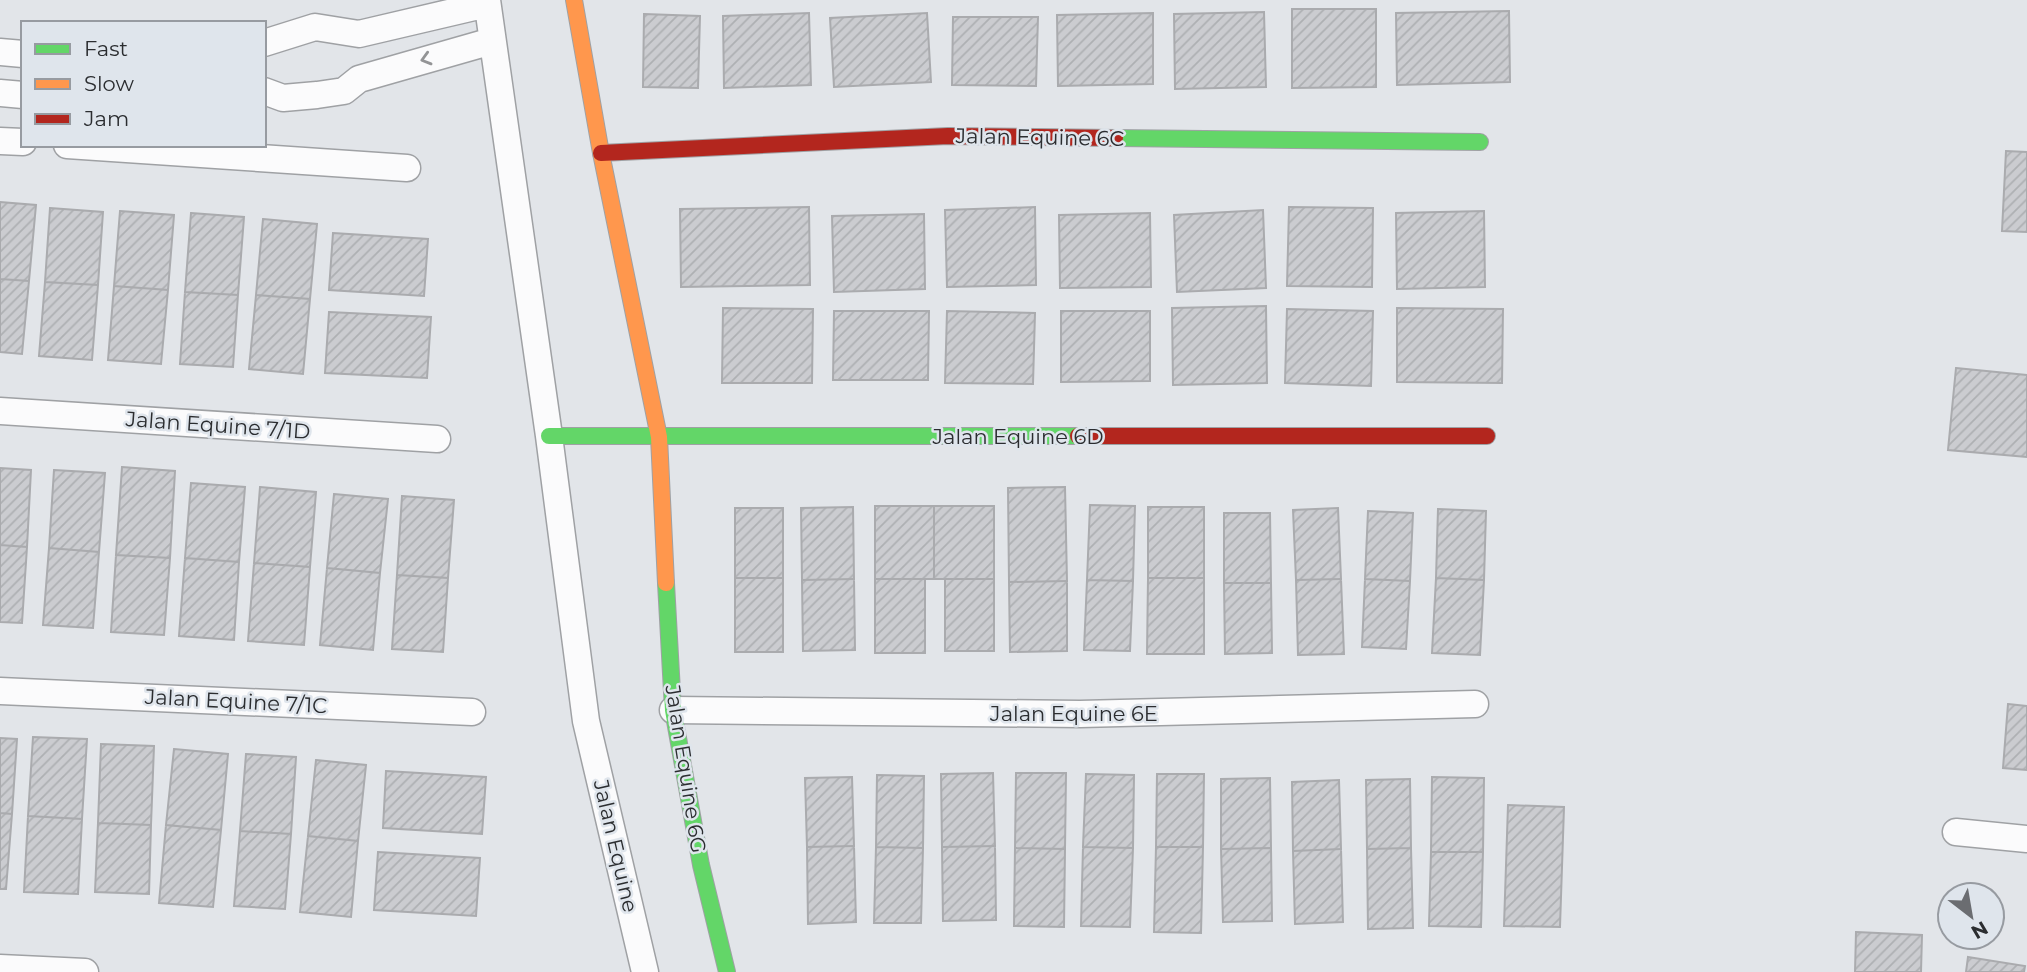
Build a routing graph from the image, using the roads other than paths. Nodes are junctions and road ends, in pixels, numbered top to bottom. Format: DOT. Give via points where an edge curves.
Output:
graph roads {
  1 [pos="574,0"];
  2 [pos="487,2"];
  3 [pos="359,34"];
  4 [pos="492,41"];
  5 [pos="266,42"];
  6 [pos="0,52"];
  7 [pos="21,54"];
  8 [pos="359,79"];
  9 [pos="266,92"];
  10 [pos="0,93"];
  11 [pos="21,95"];
  12 [pos="0,141"];
  13 [pos="21,142"];
  14 [pos="1480,142"];
  15 [pos="97,147"];
  16 [pos="601,153"];
  17 [pos="407,168"];
  18 [pos="0,411"];
  19 [pos="549,436"];
  20 [pos="1487,436"];
  21 [pos="659,437"];
  22 [pos="437,439"];
  23 [pos="0,691"];
  24 [pos="1475,704"];
  25 [pos="673,710"];
  26 [pos="472,712"];
  27 [pos="1956,832"];
  28 [pos="2027,839"];
  29 [pos="0,968"];
  30 [pos="85,972"];
  31 [pos="645,972"];
  32 [pos="727,972"];
  1 -- 16 [label="street, Jalan Equine 6G"];
  2 -- 3 [label="street"];
  2 -- 4 [label="street, Jalan Equine"];
  3 -- 5 [label="street" via="315,27"];
  3 -- 8 [label="street"];
  4 -- 8 [label="street, one-way"];
  4 -- 19 [label="street, Jalan Equine"];
  6 -- 7 [label="street"];
  8 -- 9 [label="street" via="344,90 317,95 283,98"];
  10 -- 11 [label="street"];
  12 -- 13 [label="street"];
  14 -- 16 [label="street, Jalan Equine 6C" via="948,136"];
  15 -- 17 [label="street"];
  16 -- 21 [label="street, Jalan Equine 6G"];
  18 -- 22 [label="street, Jalan Equine 7/1D"];
  19 -- 21 [label="street, Jalan Equine 6D"];
  19 -- 31 [label="street, Jalan Equine" via="586,721"];
  20 -- 21 [label="street, Jalan Equine 6D"];
  21 -- 25 [label="street, Jalan Equine 6G"];
  23 -- 26 [label="street, Jalan Equine 7/1C"];
  24 -- 25 [label="street, Jalan Equine 6E" via="1080,714"];
  25 -- 32 [label="street, Jalan Equine 6G" via="701,865"];
  27 -- 28 [label="street"];
  29 -- 30 [label="street"];
}
